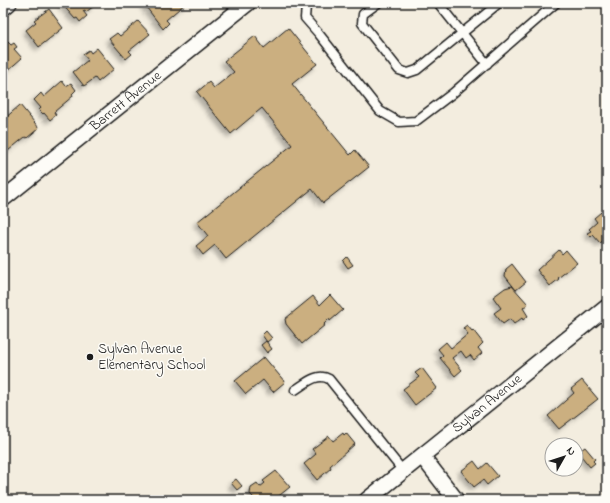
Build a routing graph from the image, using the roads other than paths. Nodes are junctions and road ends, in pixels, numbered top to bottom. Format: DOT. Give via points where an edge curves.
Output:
graph roads {
  1 [pos="9,3"];
  2 [pos="248,3"];
  3 [pos="308,3"];
  4 [pos="378,3"];
  5 [pos="438,3"];
  6 [pos="499,3"];
  7 [pos="556,3"];
  8 [pos="3,8"];
  9 [pos="462,33"];
  10 [pos="486,64"];
  11 [pos="5,192"];
  12 [pos="607,307"];
  13 [pos="295,390"];
  14 [pos="422,456"];
  15 [pos="403,471"];
  16 [pos="367,500"];
  17 [pos="456,500"];
  1 -- 8 [label="street"];
  2 -- 11 [label="street, Barrett Avenue"];
  3 -- 10 [label="lane" via="305,18 380,111 399,122 416,121"];
  4 -- 9 [label="lane" via="364,14 362,24 399,70 408,73 417,70"];
  5 -- 9 [label="lane"];
  6 -- 9 [label="lane"];
  7 -- 10 [label="lane"];
  9 -- 10 [label="lane"];
  12 -- 14 [label="street, Sylvan Avenue"];
  13 -- 15 [label="lane" via="315,378 329,379"];
  14 -- 15 [label="street, Sylvan Avenue"];
  14 -- 17 [label="street"];
  15 -- 16 [label="street, Sylvan Avenue"];
}
